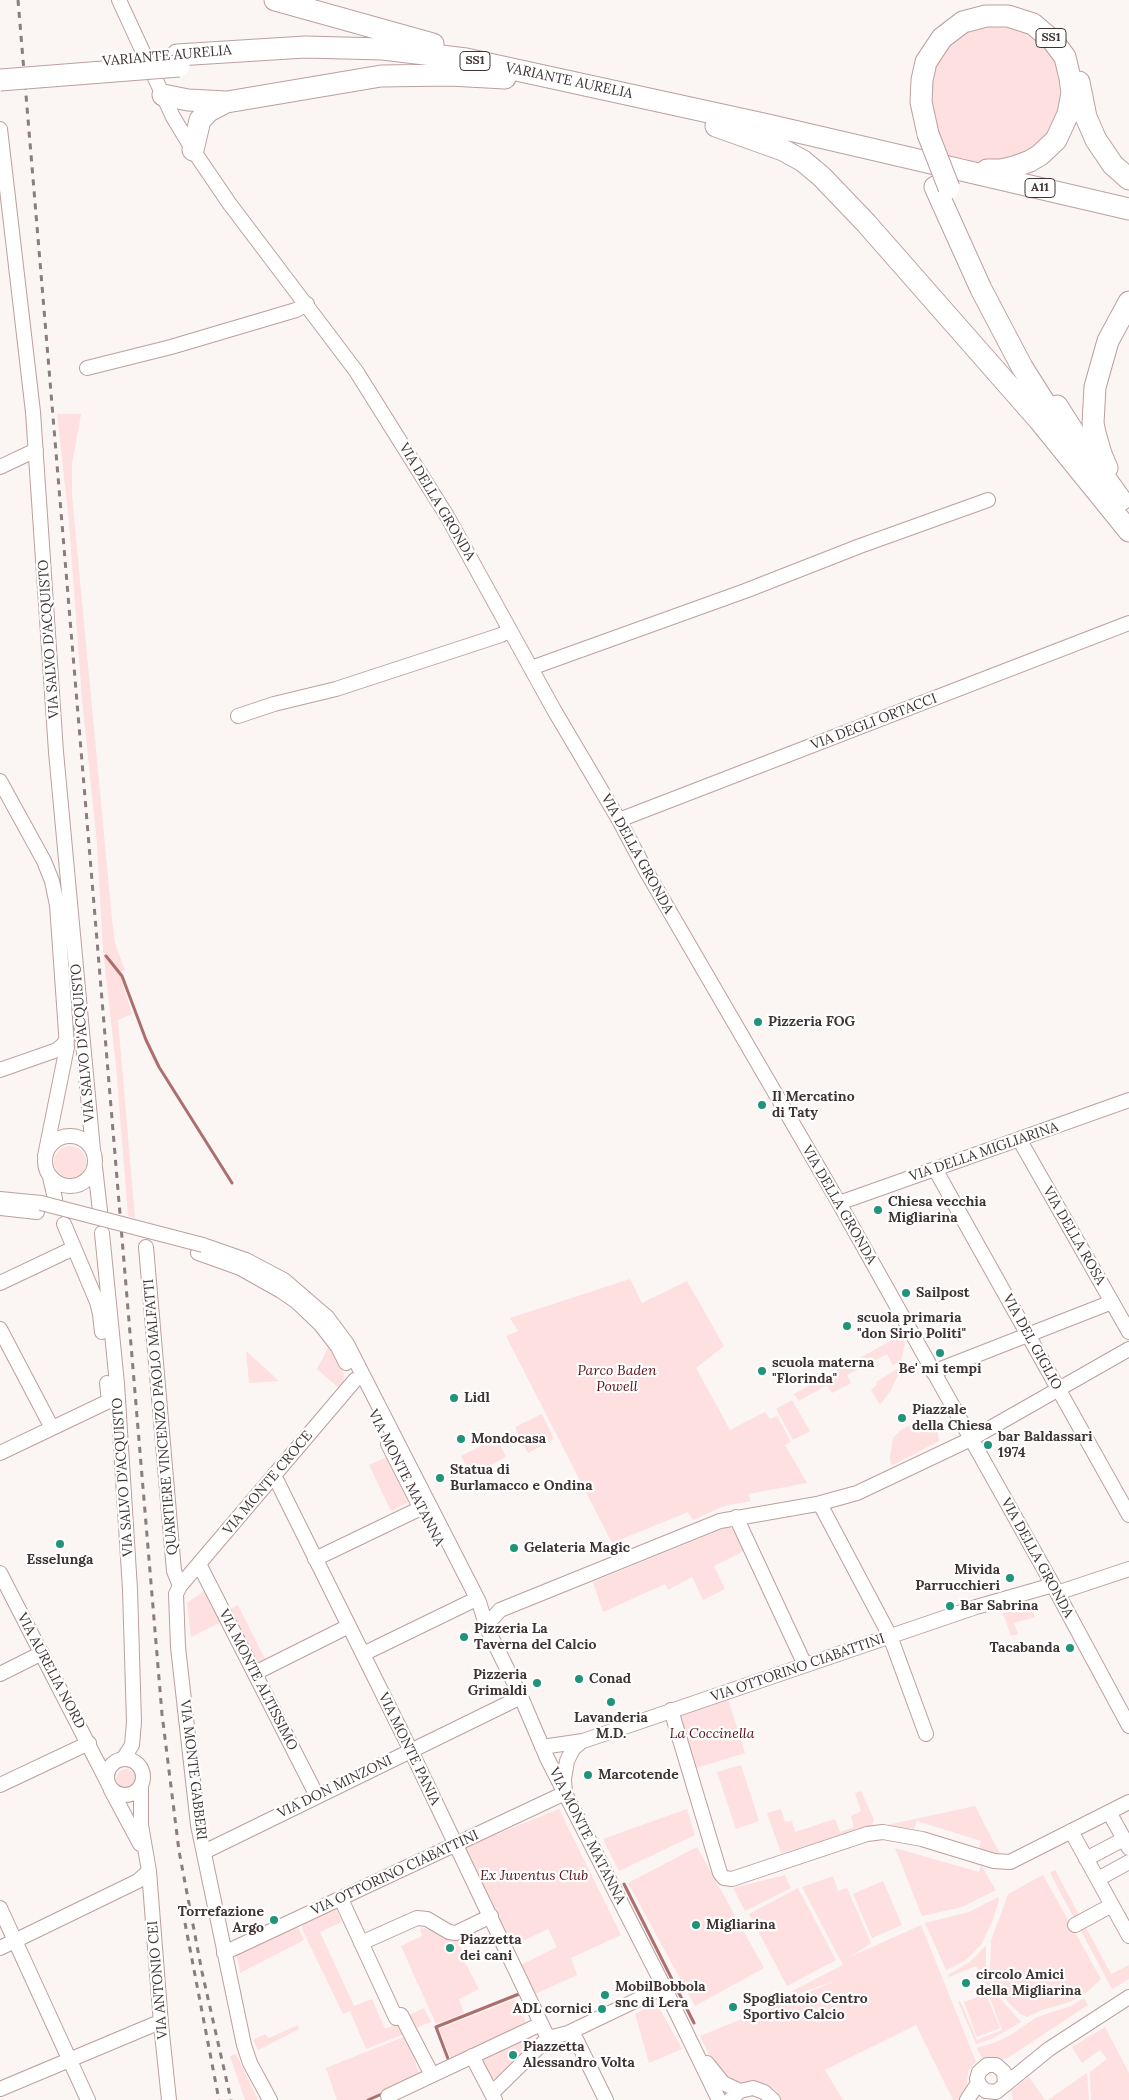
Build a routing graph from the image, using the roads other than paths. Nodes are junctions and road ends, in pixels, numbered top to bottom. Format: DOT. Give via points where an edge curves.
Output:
graph roads {
  1 [pos="119,0"];
  2 [pos="275,0"];
  3 [pos="178,60"];
  4 [pos="0,70"];
  5 [pos="507,72"];
  6 [pos="0,80"];
  7 [pos="163,95"];
  8 [pos="227,102"];
  9 [pos="712,124"];
  10 [pos="0,129"];
  11 [pos="922,134"];
  12 [pos="193,150"];
  13 [pos="1129,179"];
  14 [pos="945,181"];
  15 [pos="1129,209"];
  16 [pos="1129,217"];
  17 [pos="1129,302"];
  18 [pos="307,304"];
  19 [pos="87,368"];
  20 [pos="36,450"];
  21 [pos="0,467"];
  22 [pos="988,500"];
  23 [pos="1129,505"];
  24 [pos="1129,510"];
  25 [pos="1129,529"];
  26 [pos="1129,623"];
  27 [pos="510,630"];
  28 [pos="531,668"];
  29 [pos="238,716"];
  30 [pos="0,781"];
  31 [pos="619,820"];
  32 [pos="67,1038"];
  33 [pos="42,1056"];
  34 [pos="0,1070"];
  35 [pos="60,1079"];
  36 [pos="1129,1100"];
  37 [pos="90,1110"];
  38 [pos="55,1112"];
  39 [pos="73,1136"];
  40 [pos="1019,1139"];
  41 [pos="93,1150"];
  42 [pos="45,1156"];
  43 [pos="95,1166"];
  44 [pos="935,1169"];
  45 [pos="50,1177"];
  46 [pos="75,1186"];
  47 [pos="0,1199"];
  48 [pos="839,1203"];
  49 [pos="0,1208"];
  50 [pos="39,1208"];
  51 [pos="64,1224"];
  52 [pos="102,1233"];
  53 [pos="146,1247"];
  54 [pos="74,1248"];
  55 [pos="0,1283"];
  56 [pos="1112,1302"];
  57 [pos="0,1329"];
  58 [pos="1129,1332"];
  59 [pos="1028,1335"];
  60 [pos="1129,1349"];
  61 [pos="933,1372"];
  62 [pos="361,1382"];
  63 [pos="1058,1389"];
  64 [pos="52,1428"];
  65 [pos="971,1439"];
  66 [pos="0,1453"];
  67 [pos="274,1475"];
  68 [pos="820,1504"];
  69 [pos="421,1508"];
  70 [pos="1129,1515"];
  71 [pos="736,1517"];
  72 [pos="315,1558"];
  73 [pos="199,1564"];
  74 [pos="1129,1569"];
  75 [pos="0,1573"];
  76 [pos="180,1586"];
  77 [pos="1055,1589"];
  78 [pos="475,1602"];
  79 [pos="500,1610"];
  80 [pos="349,1626"];
  81 [pos="487,1628"];
  82 [pos="890,1636"];
  83 [pos="42,1653"];
  84 [pos="362,1654"];
  85 [pos="805,1665"];
  86 [pos="255,1673"];
  87 [pos="0,1674"];
  88 [pos="522,1697"];
  89 [pos="671,1710"];
  90 [pos="134,1722"];
  91 [pos="1129,1726"];
  92 [pos="926,1734"];
  93 [pos="583,1741"];
  94 [pos="89,1743"];
  95 [pos="542,1747"];
  96 [pos="411,1750"];
  97 [pos="120,1760"];
  98 [pos="140,1766"];
  99 [pos="109,1784"];
  100 [pos="0,1785"];
  101 [pos="141,1788"];
  102 [pos="565,1793"];
  103 [pos="317,1796"];
  104 [pos="1129,1802"];
  105 [pos="1109,1812"];
  106 [pos="1071,1831"];
  107 [pos="1126,1843"];
  108 [pos="456,1844"];
  109 [pos="204,1852"];
  110 [pos="1086,1859"];
  111 [pos="1129,1862"];
  112 [pos="148,1866"];
  113 [pos="1098,1879"];
  114 [pos="341,1899"];
  115 [pos="1112,1904"];
  116 [pos="0,1908"];
  117 [pos="491,1916"];
  118 [pos="1075,1926"];
  119 [pos="1129,1936"];
  120 [pos="16,1941"];
  121 [pos="361,1943"];
  122 [pos="0,1948"];
  123 [pos="224,1953"];
  124 [pos="664,1987"];
  125 [pos="1129,1996"];
  126 [pos="156,2024"];
  127 [pos="541,2024"];
  128 [pos="572,2032"];
  129 [pos="548,2038"];
  130 [pos="691,2043"];
  131 [pos="1050,2049"];
  132 [pos="472,2056"];
  133 [pos="69,2060"];
  134 [pos="1001,2067"];
  135 [pos="432,2075"];
  136 [pos="978,2083"];
  137 [pos="0,2090"];
  138 [pos="996,2094"];
  139 [pos="735,2095"];
  140 [pos="494,2097"];
  141 [pos="389,2098"];
  142 [pos="84,2099"];
  143 [pos="169,2100"];
  144 [pos="270,2100"];
  145 [pos="606,2100"];
  146 [pos="719,2100"];
  147 [pos="773,2100"];
  148 [pos="968,2100"];
  1 -- 7 [label="street, VIA DELLA GRONDA"];
  2 -- 5 [label="highway" via="459,52"];
  3 -- 4 [label="highway, VARIANTE AURELIA / SS1"];
  3 -- 5 [label="highway, VARIANTE AURELIA / SS1" via="262,49 350,48 429,54"];
  3 -- 6 [label="highway, VARIANTE AURELIA / SS1, bridge"];
  5 -- 8 [label="highway" via="381,76"];
  5 -- 9 [label="highway, VARIANTE AURELIA / SS1"];
  5 -- 14 [label="highway, VARIANTE AURELIA / SS1"];
  7 -- 8 [label="highway"];
  7 -- 12 [label="street, VIA DELLA GRONDA"];
  8 -- 12 [label="highway" via="200,120"];
  9 -- 16 [label="highway"];
  9 -- 25 [label="highway" via="784,150 822,177 1039,420"];
  10 -- 20 [label="street, VIA SALVO D'ACQUISTO"];
  11 -- 13 [label="highway" via="910,111 910,82 916,62 927,44 942,27 968,11 992,6 1008,7 1041,20 1064,42 1073,58 1092,133 1107,157"];
  11 -- 14 [label="highway"];
  11 -- 14 [label="highway, SS1" via="923,71 937,44 963,22 996,15 1021,19 1039,28 1062,53 1070,78 1071,102 1061,132 1046,150 1030,161 1001,170"];
  12 -- 18 [label="street, VIA DELLA GRONDA" via="229,203"];
  14 -- 15 [label="highway, A11"];
  14 -- 24 [label="highway" via="970,240 1027,355 1080,443"];
  14 -- 25 [label="highway" via="971,269 1022,367"];
  17 -- 23 [label="highway" via="1112,331 1098,370 1094,423 1100,454"];
  18 -- 19 [label="street" via="180,344"];
  18 -- 27 [label="street, VIA DELLA GRONDA" via="356,371 405,447"];
  20 -- 21 [label="street"];
  20 -- 37 [label="street, VIA SALVO D'ACQUISTO" via="56,752"];
  22 -- 28 [label="street"];
  26 -- 31 [label="street, VIA DEGLI ORTACCI"];
  27 -- 28 [label="street, VIA DELLA GRONDA"];
  27 -- 29 [label="street" via="336,689"];
  28 -- 31 [label="street, VIA DELLA GRONDA"];
  30 -- 32 [label="street" via="41,855 54,886"];
  31 -- 48 [label="street, VIA DELLA GRONDA"];
  32 -- 33 [label="street" via="59,1048"];
  32 -- 35 [label="street"];
  33 -- 34 [label="street"];
  33 -- 35 [label="street" via="55,1062"];
  35 -- 38 [label="street"];
  36 -- 40 [label="street, VIA DELLA MIGLIARINA"];
  37 -- 39 [label="street" via="87,1124"];
  37 -- 41 [label="street, VIA SALVO D'ACQUISTO"];
  38 -- 39 [label="street" via="59,1126"];
  38 -- 42 [label="street"];
  39 -- 41 [label="street, VIA SALVO D'ACQUISTO" via="89,1144"];
  39 -- 42 [label="street, VIA SALVO D'ACQUISTO" via="53,1142"];
  40 -- 44 [label="street, VIA DELLA MIGLIARINA"];
  40 -- 56 [label="street, VIA DELLA ROSA"];
  41 -- 43 [label="street, VIA SALVO D'ACQUISTO"];
  42 -- 45 [label="street"];
  43 -- 46 [label="street" via="90,1178"];
  43 -- 46 [label="street, VIA SALVO D'ACQUISTO" via="100,1210 93,1198"];
  44 -- 48 [label="street, VIA DELLA MIGLIARINA"];
  44 -- 59 [label="street, VIA DEL GIGLIO"];
  45 -- 46 [label="street, VIA SALVO D'ACQUISTO" via="59,1184"];
  45 -- 46 [label="street" via="59,1200"];
  47 -- 50 [label="street"];
  48 -- 61 [label="street, VIA DELLA GRONDA"];
  49 -- 50 [label="street"];
  50 -- 62 [label="street" via="201,1249 275,1286 313,1317"];
  51 -- 54 [label="street"];
  52 -- 90 [label="street, VIA SALVO D'ACQUISTO" via="117,1384 128,1548"];
  53 -- 76 [label="street, QUARTIERE VINCENZO PAOLO MALFATTI" via="174,1570"];
  54 -- 55 [label="street"];
  54 -- 64 [label="street" via="100,1314 109,1401"];
  56 -- 58 [label="street, VIA DELLA ROSA"];
  56 -- 59 [label="street"];
  57 -- 64 [label="street"];
  59 -- 61 [label="street"];
  59 -- 63 [label="street, VIA DEL GIGLIO"];
  60 -- 63 [label="street"];
  61 -- 65 [label="street, VIA DELLA GRONDA"];
  62 -- 67 [label="street, VIA MONTE CROCE"];
  62 -- 69 [label="street, VIA MONTE MATANNA"];
  62 -- 78 [label="street, VIA MONTE MATANNA"];
  63 -- 65 [label="street"];
  63 -- 70 [label="street, VIA DEL GIGLIO"];
  64 -- 66 [label="street"];
  65 -- 68 [label="street" via="857,1493"];
  65 -- 77 [label="street, VIA DELLA GRONDA"];
  67 -- 72 [label="street, VIA MONTE PANIA"];
  67 -- 73 [label="street, VIA MONTE CROCE"];
  68 -- 71 [label="street"];
  68 -- 82 [label="street"];
  69 -- 72 [label="street"];
  69 -- 78 [label="street, VIA MONTE MATANNA"];
  71 -- 79 [label="street"];
  71 -- 85 [label="street"];
  72 -- 80 [label="street, VIA MONTE PANIA"];
  73 -- 76 [label="street, VIA MONTE CROCE"];
  73 -- 86 [label="street, VIA MONTE ALTISSIMO"];
  74 -- 77 [label="street, VIA OTTORINO CIABATTINI"];
  75 -- 83 [label="street, VIA AURELIA NORD"];
  76 -- 109 [label="street, VIA MONTE GABBERI" via="176,1599 178,1647 192,1786"];
  77 -- 82 [label="street, VIA OTTORINO CIABATTINI" via="976,1606"];
  77 -- 91 [label="street, VIA DELLA GRONDA"];
  78 -- 79 [label="street"];
  78 -- 81 [label="street, VIA MONTE MATANNA" via="480,1622"];
  78 -- 84 [label="street"];
  79 -- 81 [label="street"];
  80 -- 84 [label="street, VIA MONTE PANIA"];
  80 -- 86 [label="street"];
  81 -- 88 [label="street, VIA MONTE MATANNA"];
  82 -- 85 [label="street, VIA OTTORINO CIABATTINI"];
  82 -- 92 [label="street"];
  83 -- 87 [label="street"];
  83 -- 94 [label="street, VIA AURELIA NORD"];
  84 -- 96 [label="street, VIA MONTE PANIA"];
  85 -- 89 [label="street, VIA OTTORINO CIABATTINI"];
  86 -- 103 [label="street, VIA MONTE ALTISSIMO"];
  88 -- 95 [label="street, VIA MONTE MATANNA"];
  88 -- 96 [label="street, VIA DON MINZONI"];
  89 -- 93 [label="street, VIA OTTORINO CIABATTINI"];
  89 -- 106 [label="street" via="724,1878 732,1879 872,1833 888,1832 912,1837 1004,1863 1014,1862"];
  90 -- 97 [label="street, VIA SALVO D'ACQUISTO" via="132,1744"];
  90 -- 98 [label="street, VIA SALVO D'ACQUISTO"];
  93 -- 95 [label="street, VIA OTTORINO CIABATTINI"];
  93 -- 102 [label="street" via="573,1749 567,1761"];
  94 -- 97 [label="street, VIA AURELIA NORD" via="105,1757"];
  94 -- 99 [label="street, VIA AURELIA NORD"];
  94 -- 100 [label="street"];
  95 -- 102 [label="street, VIA MONTE MATANNA"];
  96 -- 103 [label="street, VIA DON MINZONI"];
  96 -- 108 [label="street, VIA MONTE PANIA"];
  97 -- 98 [label="street" via="133,1760"];
  97 -- 99 [label="street" via="108,1770"];
  98 -- 101 [label="street" via="144,1777"];
  99 -- 101 [label="street" via="117,1794 128,1796"];
  99 -- 112 [label="street, VIA ANTONIO CEI" via="127,1816"];
  101 -- 112 [label="street, VIA ANTONIO CEI"];
  102 -- 108 [label="street, VIA OTTORINO CIABATTINI"];
  102 -- 124 [label="street, VIA MONTE MATANNA"];
  103 -- 109 [label="street, VIA DON MINZONI"];
  104 -- 105 [label="street"];
  105 -- 106 [label="street"];
  105 -- 107 [label="street"];
  106 -- 110 [label="street"];
  107 -- 110 [label="street"];
  108 -- 114 [label="street, VIA OTTORINO CIABATTINI"];
  108 -- 117 [label="street, VIA MONTE PANIA"];
  109 -- 123 [label="street, VIA MONTE GABBERI"];
  110 -- 113 [label="street"];
  111 -- 113 [label="street"];
  112 -- 120 [label="street" via="138,1881"];
  112 -- 143 [label="street, VIA ANTONIO CEI"];
  113 -- 115 [label="street"];
  114 -- 121 [label="street"];
  114 -- 123 [label="street, VIA OTTORINO CIABATTINI"];
  115 -- 118 [label="street"];
  115 -- 119 [label="street"];
  116 -- 120 [label="street"];
  117 -- 121 [label="street" via="456,1933 427,1919 417,1918"];
  117 -- 127 [label="street, VIA MONTE PANIA"];
  120 -- 122 [label="street"];
  120 -- 133 [label="street"];
  121 -- 135 [label="street" via="396,2018 401,2015"];
  123 -- 144 [label="street" via="244,2045"];
  124 -- 128 [label="street"];
  124 -- 130 [label="street, VIA MONTE MATANNA"];
  125 -- 131 [label="street"];
  126 -- 133 [label="street"];
  127 -- 129 [label="street, VIA MONTE PANIA"];
  127 -- 132 [label="street"];
  128 -- 129 [label="street"];
  128 -- 145 [label="street"];
  129 -- 140 [label="street"];
  130 -- 139 [label="street, VIA MONTE MATANNA"];
  130 -- 146 [label="street, VIA MONTE MATANNA"];
  131 -- 134 [label="street" via="1019,2065"];
  131 -- 138 [label="street"];
  132 -- 135 [label="street"];
  132 -- 140 [label="street"];
  133 -- 137 [label="street"];
  133 -- 142 [label="street"];
  134 -- 136 [label="street" via="993,2064 984,2066"];
  134 -- 138 [label="street" via="1006,2076"];
  135 -- 141 [label="street"];
  136 -- 138 [label="street" via="982,2089"];
  136 -- 148 [label="street"];
  139 -- 147 [label="street" via="753,2088 762,2090"];
}
